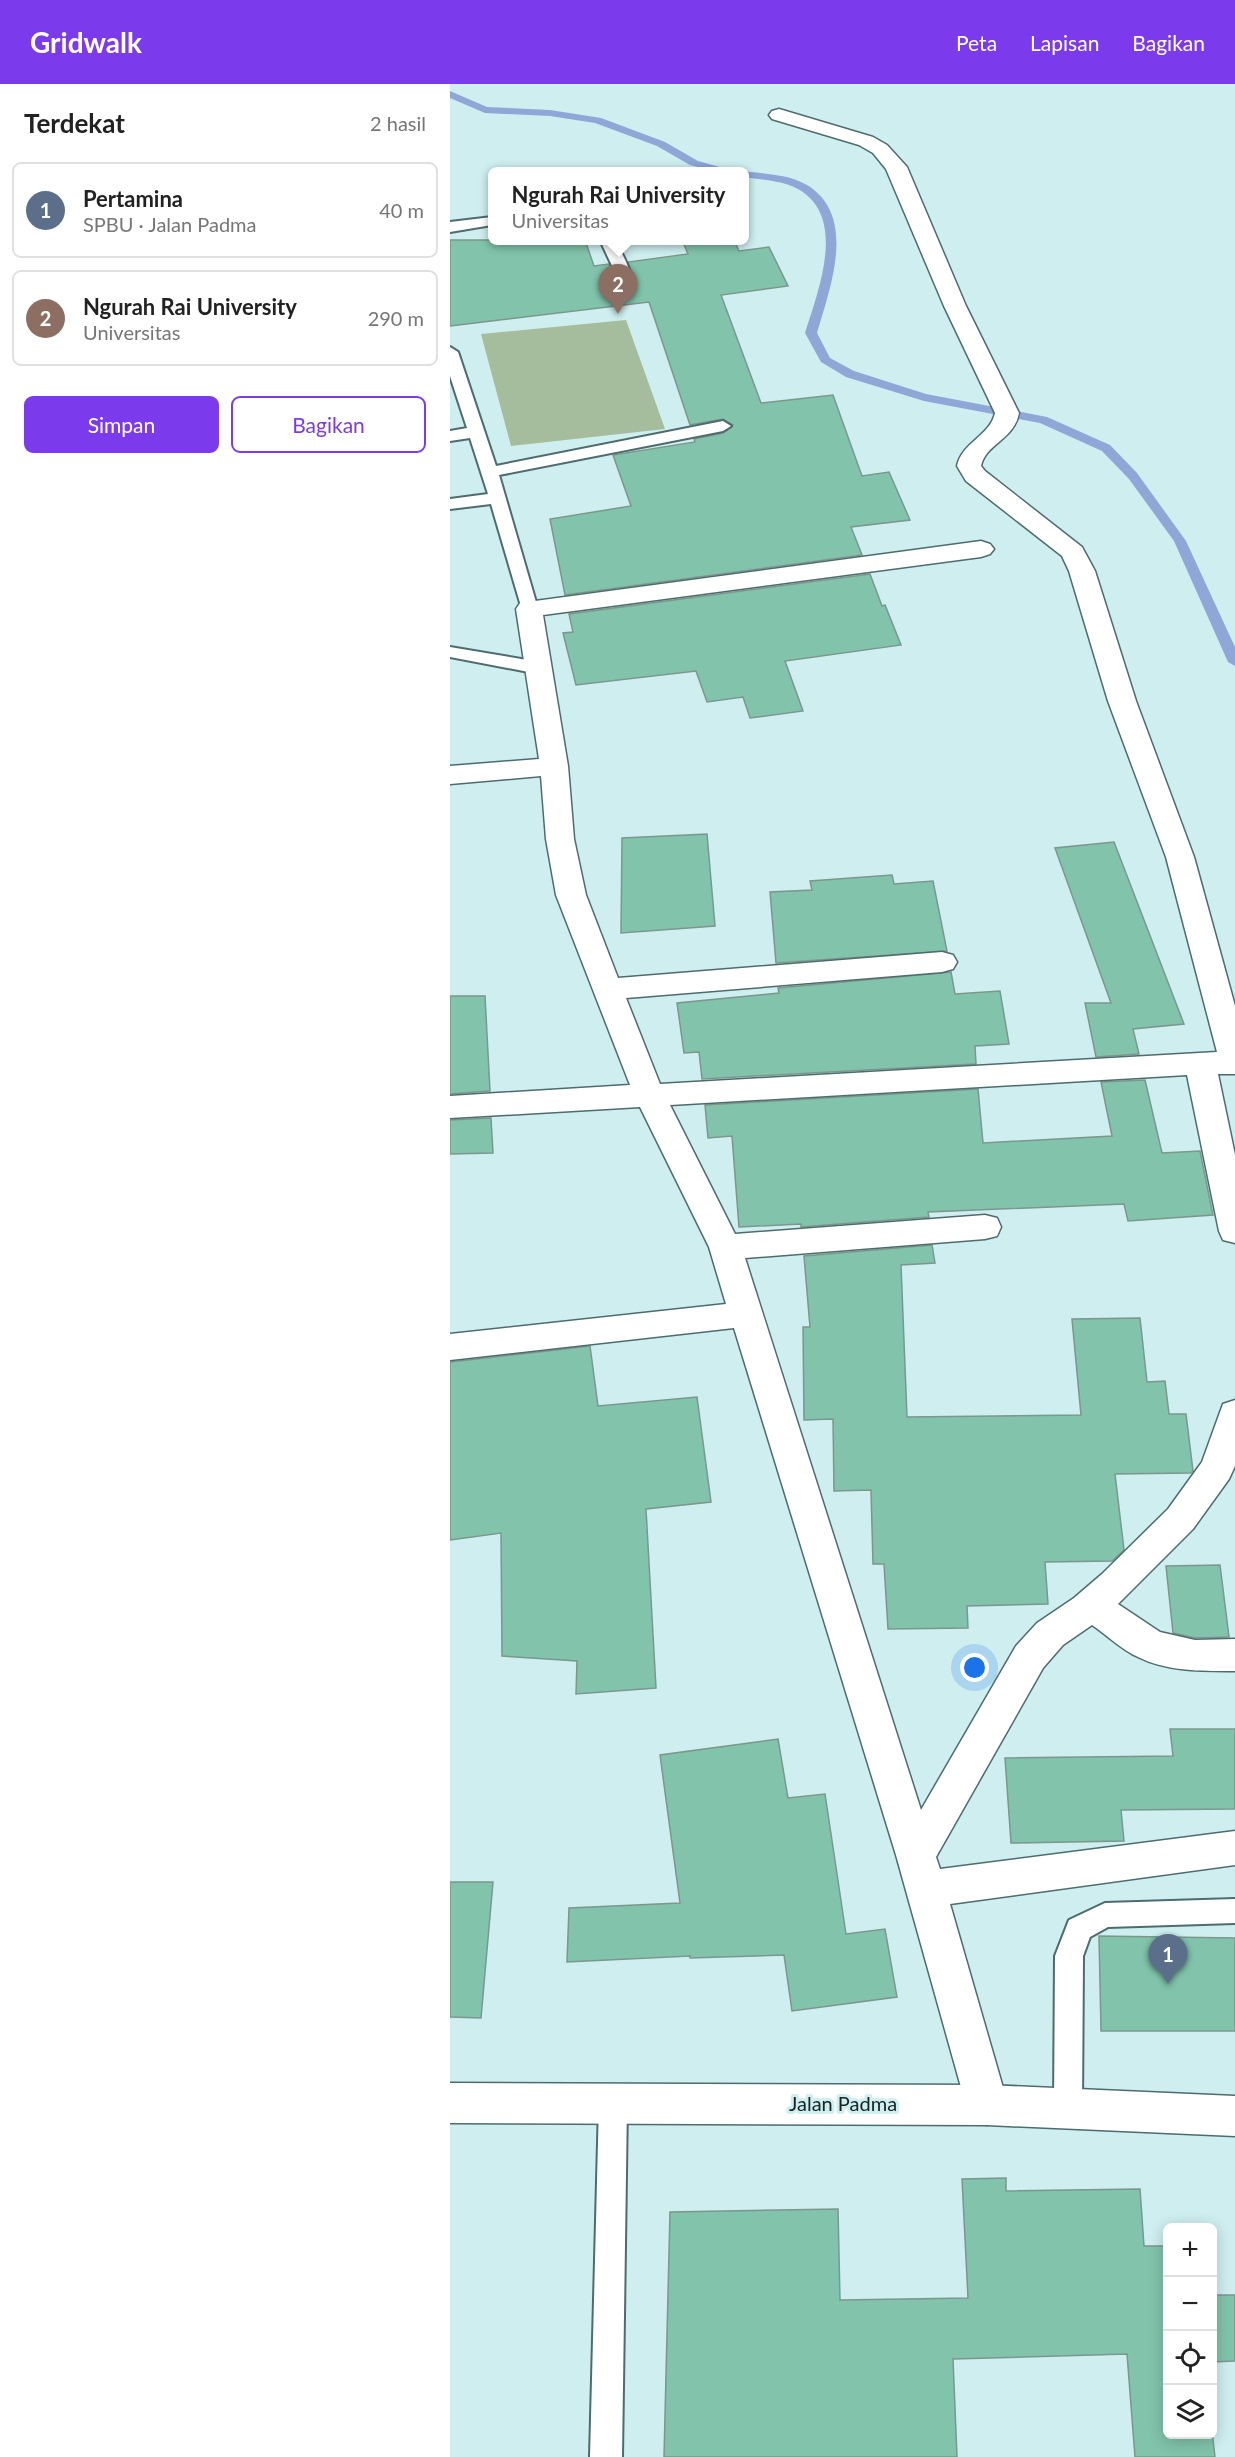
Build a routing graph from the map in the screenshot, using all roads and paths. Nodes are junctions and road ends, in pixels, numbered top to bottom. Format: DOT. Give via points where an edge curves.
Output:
graph roads {
  1 [pos="779,115"];
  2 [pos="488,222"];
  3 [pos="450,227"];
  4 [pos="610,245"];
  5 [pos="624,293"];
  6 [pos="450,352"];
  7 [pos="723,426"];
  8 [pos="477,432"];
  9 [pos="450,436"];
  10 [pos="490,472"];
  11 [pos="498,498"];
  12 [pos="450,504"];
  13 [pos="981,549"];
  14 [pos="529,609"];
  15 [pos="450,652"];
  16 [pos="539,668"];
  17 [pos="554,766"];
  18 [pos="450,775"];
  19 [pos="942,962"];
  20 [pos="607,989"];
  21 [pos="1200,1063"];
  22 [pos="1235,1063"];
  23 [pos="649,1094"];
  24 [pos="450,1107"];
  25 [pos="985,1227"];
  26 [pos="1235,1231"];
  27 [pos="725,1247"];
  28 [pos="747,1314"];
  29 [pos="450,1347"];
  30 [pos="1235,1414"];
  31 [pos="1092,1605"];
  32 [pos="1235,1655"];
  33 [pos="1235,1848"];
  34 [pos="921,1872"];
  35 [pos="1235,1911"];
  36 [pos="450,2103"];
  37 [pos="613,2103"];
  38 [pos="987,2105"];
  39 [pos="1068,2108"];
  40 [pos="1235,2116"];
  41 [pos="606,2457"];
  1 -- 22 [label="street" via="866,141 896,167 955,306 1007,413 1002,430 973,451 969,466 975,476 1073,552 1082,571 1122,701 1180,856"];
  2 -- 3 [label="lane"];
  4 -- 5 [label="lane" via="622,270"];
  6 -- 8 [label="lane"];
  7 -- 10 [label="lane"];
  8 -- 9 [label="lane"];
  8 -- 10 [label="lane"];
  10 -- 11 [label="lane"];
  11 -- 12 [label="lane"];
  11 -- 14 [label="lane"];
  13 -- 14 [label="street"];
  14 -- 16 [label="street"];
  15 -- 16 [label="lane"];
  16 -- 17 [label="street"];
  17 -- 18 [label="street"];
  17 -- 20 [label="street" via="560,838 571,895"];
  19 -- 20 [label="street"];
  20 -- 23 [label="street"];
  21 -- 22 [label="street"];
  21 -- 23 [label="street"];
  21 -- 26 [label="street"];
  23 -- 24 [label="street"];
  23 -- 27 [label="street"];
  25 -- 27 [label="street"];
  27 -- 28 [label="street"];
  28 -- 29 [label="street"];
  28 -- 34 [label="street"];
  30 -- 31 [label="street" via="1233,1429 1200,1494 1169,1532"];
  31 -- 32 [label="street" via="1150,1646 1195,1656"];
  31 -- 34 [label="street" via="1064,1622 1037,1646 1014,1681"];
  33 -- 34 [label="street"];
  34 -- 38 [label="street"];
  35 -- 39 [label="lane" via="1105,1915 1079,1929 1069,1956"];
  36 -- 37 [label="street, Jalan Padma"];
  37 -- 38 [label="street, Jalan Padma"];
  37 -- 41 [label="lane"];
  38 -- 39 [label="street, Jalan Padma"];
  39 -- 40 [label="street, Jalan Padma"];
}
